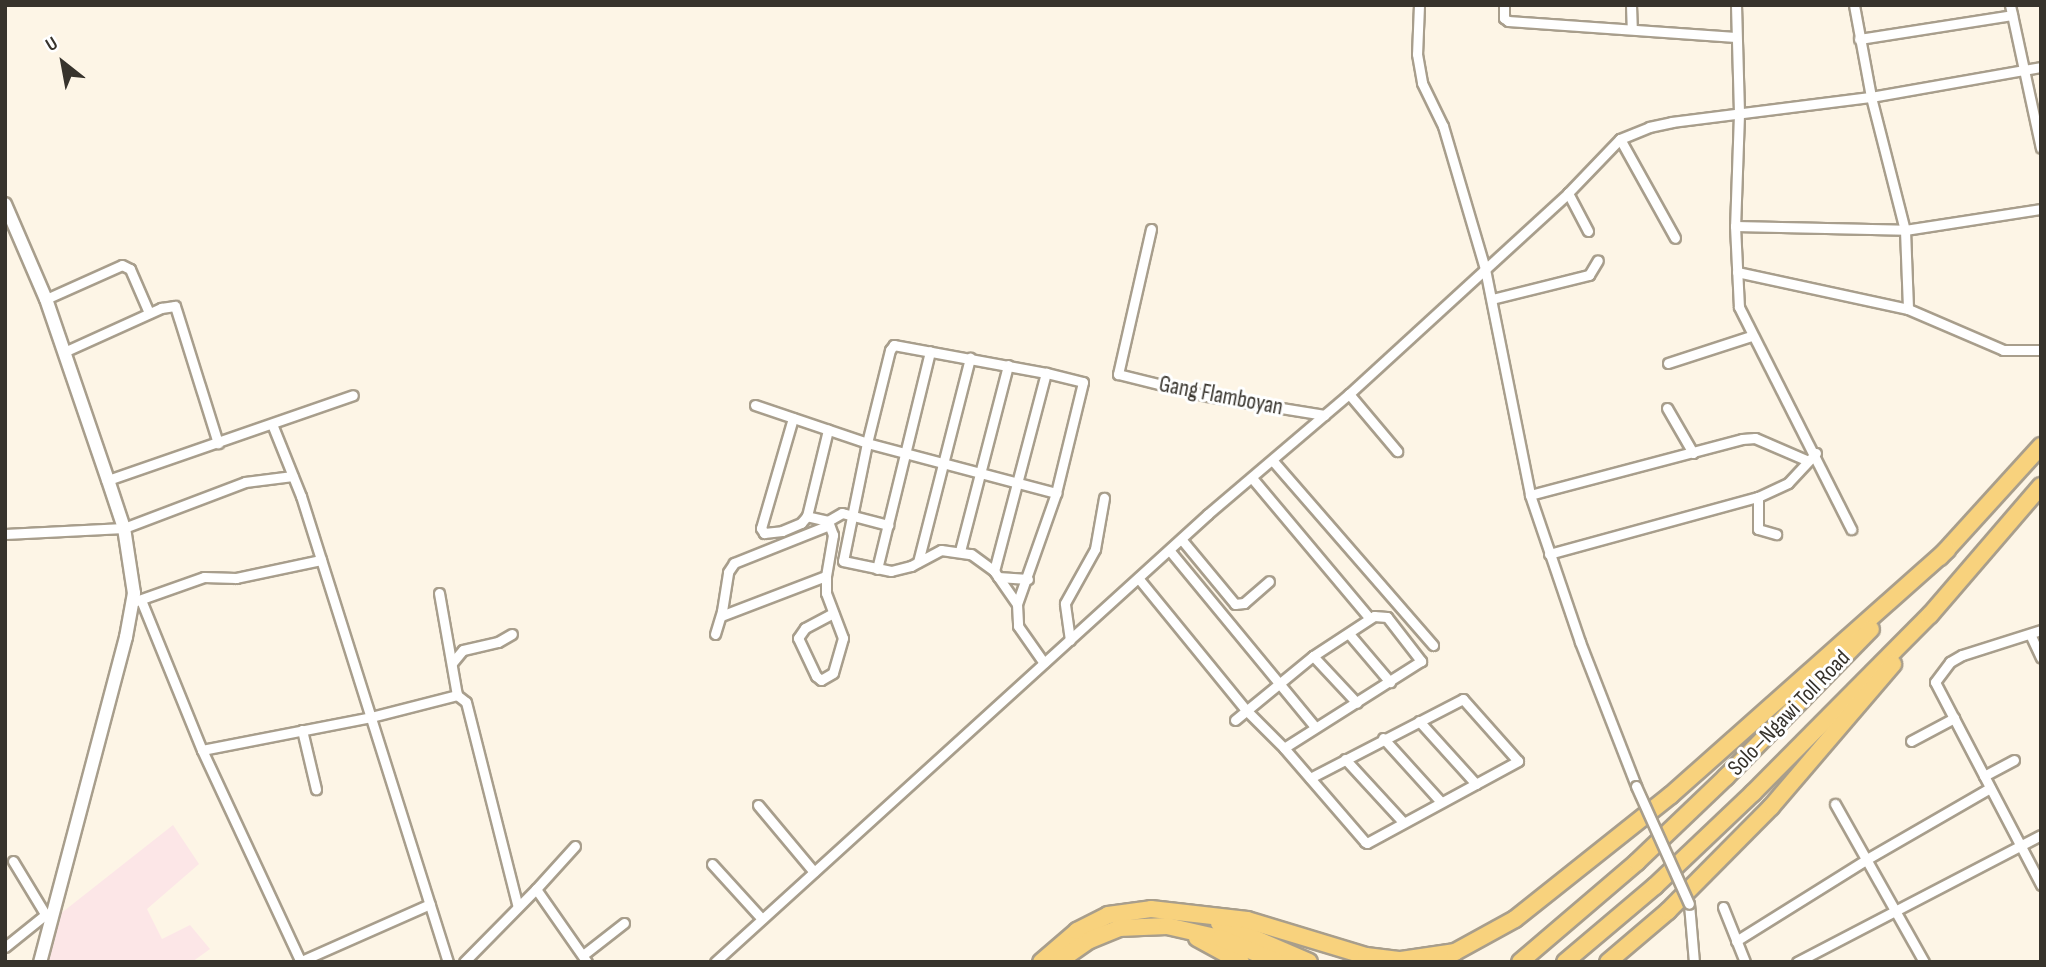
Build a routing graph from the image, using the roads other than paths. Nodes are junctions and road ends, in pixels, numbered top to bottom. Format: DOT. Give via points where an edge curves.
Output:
graph roads {
  1 [pos="1419,5"];
  2 [pos="1504,5"];
  3 [pos="1631,5"];
  4 [pos="1736,5"];
  5 [pos="1854,5"];
  6 [pos="2011,10"];
  7 [pos="1632,29"];
  8 [pos="1735,37"];
  9 [pos="1859,39"];
  10 [pos="2041,67"];
  11 [pos="2022,71"];
  12 [pos="1871,97"];
  13 [pos="1739,114"];
  14 [pos="1620,139"];
  15 [pos="2041,148"];
  16 [pos="1567,193"];
  17 [pos="5,205"];
  18 [pos="2041,209"];
  19 [pos="1735,226"];
  20 [pos="1151,229"];
  21 [pos="1905,230"];
  22 [pos="1588,231"];
  23 [pos="1675,238"];
  24 [pos="1598,260"];
  25 [pos="1485,269"];
  26 [pos="1737,272"];
  27 [pos="46,299"];
  28 [pos="1492,299"];
  29 [pos="1908,309"];
  30 [pos="149,313"];
  31 [pos="1751,336"];
  32 [pos="2041,350"];
  33 [pos="930,351"];
  34 [pos="64,352"];
  35 [pos="970,358"];
  36 [pos="1668,363"];
  37 [pos="1008,365"];
  38 [pos="1046,373"];
  39 [pos="1349,394"];
  40 [pos="353,395"];
  41 [pos="755,405"];
  42 [pos="1667,408"];
  43 [pos="1324,415"];
  44 [pos="793,418"];
  45 [pos="272,424"];
  46 [pos="828,430"];
  47 [pos="218,443"];
  48 [pos="867,443"];
  49 [pos="2041,446"];
  50 [pos="1397,451"];
  51 [pos="905,452"];
  52 [pos="1693,453"];
  53 [pos="1816,453"];
  54 [pos="1806,460"];
  55 [pos="944,461"];
  56 [pos="1273,461"];
  57 [pos="982,471"];
  58 [pos="293,476"];
  59 [pos="1252,478"];
  60 [pos="108,480"];
  61 [pos="1019,481"];
  62 [pos="2041,486"];
  63 [pos="1056,493"];
  64 [pos="1530,495"];
  65 [pos="1758,497"];
  66 [pos="1104,498"];
  67 [pos="807,516"];
  68 [pos="850,516"];
  69 [pos="829,523"];
  70 [pos="888,525"];
  71 [pos="124,528"];
  72 [pos="1851,529"];
  73 [pos="5,534"];
  74 [pos="1776,534"];
  75 [pos="1182,540"];
  76 [pos="1947,550"];
  77 [pos="960,551"];
  78 [pos="1170,551"];
  79 [pos="1549,554"];
  80 [pos="321,560"];
  81 [pos="918,562"];
  82 [pos="877,569"];
  83 [pos="996,574"];
  84 [pos="826,576"];
  85 [pos="1028,579"];
  86 [pos="1139,579"];
  87 [pos="1269,581"];
  88 [pos="439,593"];
  89 [pos="137,601"];
  90 [pos="1017,604"];
  91 [pos="833,613"];
  92 [pos="1367,615"];
  93 [pos="1930,615"];
  94 [pos="721,616"];
  95 [pos="2041,630"];
  96 [pos="512,634"];
  97 [pos="715,634"];
  98 [pos="2030,634"];
  99 [pos="1350,635"];
  100 [pos="1070,640"];
  101 [pos="1433,645"];
  102 [pos="1313,656"];
  103 [pos="2041,658"];
  104 [pos="452,663"];
  105 [pos="1044,663"];
  106 [pos="1390,682"];
  107 [pos="1279,683"];
  108 [pos="457,695"];
  109 [pos="1357,703"];
  110 [pos="1246,710"];
  111 [pos="371,717"];
  112 [pos="1954,718"];
  113 [pos="1236,720"];
  114 [pos="1419,721"];
  115 [pos="1315,727"];
  116 [pos="302,730"];
  117 [pos="1383,738"];
  118 [pos="1911,741"];
  119 [pos="1284,748"];
  120 [pos="202,750"];
  121 [pos="1345,759"];
  122 [pos="2014,760"];
  123 [pos="1984,776"];
  124 [pos="1310,778"];
  125 [pos="1476,785"];
  126 [pos="1990,788"];
  127 [pos="316,789"];
  128 [pos="1441,802"];
  129 [pos="1835,804"];
  130 [pos="758,805"];
  131 [pos="1403,822"];
  132 [pos="2041,835"];
  133 [pos="2020,845"];
  134 [pos="575,846"];
  135 [pos="1867,859"];
  136 [pos="13,861"];
  137 [pos="712,864"];
  138 [pos="814,872"];
  139 [pos="2041,885"];
  140 [pos="536,889"];
  141 [pos="430,904"];
  142 [pos="518,907"];
  143 [pos="1723,907"];
  144 [pos="1898,912"];
  145 [pos="1201,915"];
  146 [pos="48,918"];
  147 [pos="762,919"];
  148 [pos="624,923"];
  149 [pos="1182,930"];
  150 [pos="1735,941"];
  151 [pos="5,947"];
  152 [pos="585,958"];
  153 [pos="40,962"];
  154 [pos="300,962"];
  155 [pos="448,962"];
  156 [pos="464,962"];
  157 [pos="715,962"];
  158 [pos="1041,962"];
  159 [pos="1058,962"];
  160 [pos="1241,962"];
  161 [pos="1278,962"];
  162 [pos="1309,962"];
  163 [pos="1520,962"];
  164 [pos="1565,962"];
  165 [pos="1608,962"];
  166 [pos="1694,962"];
  167 [pos="1745,962"];
  168 [pos="1797,962"];
  169 [pos="1924,962"];
  1 -- 25 [label="street" via="1422,83 1443,126"];
  2 -- 7 [label="street" via="1508,21"];
  3 -- 7 [label="street"];
  4 -- 8 [label="street"];
  5 -- 9 [label="street"];
  6 -- 9 [label="street"];
  6 -- 11 [label="street"];
  7 -- 8 [label="street"];
  8 -- 13 [label="street"];
  9 -- 12 [label="street"];
  10 -- 11 [label="street"];
  11 -- 12 [label="street"];
  11 -- 15 [label="street"];
  12 -- 13 [label="street"];
  12 -- 21 [label="street"];
  13 -- 14 [label="street" via="1649,127"];
  13 -- 19 [label="street"];
  14 -- 16 [label="street"];
  14 -- 23 [label="street"];
  16 -- 22 [label="street"];
  16 -- 25 [label="street"];
  17 -- 27 [label="street"];
  18 -- 21 [label="street"];
  19 -- 21 [label="street"];
  19 -- 26 [label="street"];
  20 -- 43 [label="street, Gang Flamboyan" via="1118,374 1207,396"];
  21 -- 29 [label="street"];
  24 -- 28 [label="street" via="1589,275"];
  25 -- 28 [label="street"];
  25 -- 39 [label="street"];
  26 -- 29 [label="street"];
  26 -- 31 [label="street" via="1739,307"];
  27 -- 30 [label="street" via="122,265 131,269"];
  27 -- 34 [label="street"];
  28 -- 64 [label="street"];
  29 -- 32 [label="street" via="1989,346"];
  30 -- 34 [label="street"];
  30 -- 47 [label="street" via="175,306"];
  31 -- 36 [label="street"];
  31 -- 53 [label="street"];
  33 -- 35 [label="street"];
  33 -- 48 [label="street" via="899,344 891,347"];
  33 -- 51 [label="street"];
  34 -- 60 [label="street"];
  35 -- 37 [label="street"];
  35 -- 55 [label="street"];
  37 -- 38 [label="street"];
  37 -- 57 [label="street"];
  38 -- 61 [label="street"];
  38 -- 63 [label="street" via="1083,382"];
  39 -- 43 [label="street"];
  39 -- 50 [label="street"];
  40 -- 45 [label="street"];
  41 -- 44 [label="street"];
  42 -- 52 [label="street"];
  43 -- 56 [label="street"];
  44 -- 46 [label="street"];
  44 -- 67 [label="street" via="762,532 782,531"];
  45 -- 47 [label="street"];
  45 -- 58 [label="street"];
  46 -- 48 [label="street"];
  46 -- 67 [label="street"];
  47 -- 60 [label="street"];
  48 -- 51 [label="street"];
  48 -- 68 [label="street"];
  49 -- 76 [label="highway, Solo–Ngawi Toll Road"];
  51 -- 55 [label="street"];
  51 -- 70 [label="street"];
  52 -- 54 [label="street" via="1755,439"];
  52 -- 64 [label="street"];
  53 -- 54 [label="street"];
  53 -- 72 [label="street"];
  54 -- 65 [label="street" via="1788,483"];
  55 -- 57 [label="street"];
  55 -- 81 [label="street"];
  56 -- 59 [label="street"];
  56 -- 101 [label="street"];
  57 -- 61 [label="street"];
  57 -- 77 [label="street"];
  58 -- 71 [label="street" via="245,482"];
  58 -- 80 [label="street"];
  59 -- 75 [label="street"];
  59 -- 92 [label="street"];
  60 -- 71 [label="street"];
  61 -- 63 [label="street"];
  61 -- 83 [label="street"];
  62 -- 93 [label="highway, Solo–Ngawi Toll Road"];
  63 -- 85 [label="street"];
  64 -- 79 [label="street"];
  65 -- 74 [label="street" via="1758,529"];
  65 -- 79 [label="street"];
  66 -- 100 [label="street" via="1095,549 1065,603"];
  67 -- 69 [label="street"];
  68 -- 69 [label="street" via="836,514"];
  68 -- 70 [label="street"];
  68 -- 82 [label="street" via="843,561"];
  69 -- 84 [label="street" via="834,535"];
  69 -- 94 [label="street" via="734,563 728,572"];
  70 -- 82 [label="street"];
  71 -- 73 [label="street"];
  71 -- 89 [label="street"];
  75 -- 78 [label="street"];
  75 -- 87 [label="street" via="1235,604 1244,603"];
  76 -- 145 [label="highway" via="1671,795 1515,919 1482,939 1455,952 1401,960 1366,956 1247,920"];
  76 -- 163 [label="highway, Solo–Ngawi Toll Road" via="1726,777 1637,862"];
  77 -- 81 [label="street" via="941,550"];
  77 -- 83 [label="street" via="980,559"];
  78 -- 86 [label="street"];
  78 -- 107 [label="street"];
  79 -- 166 [label="street, bridge" via="1636,786 1689,904"];
  80 -- 89 [label="street" via="236,578 204,577"];
  80 -- 111 [label="street"];
  81 -- 82 [label="street" via="898,570"];
  83 -- 85 [label="street"];
  83 -- 90 [label="street"];
  84 -- 91 [label="street"];
  84 -- 94 [label="street"];
  85 -- 90 [label="street"];
  86 -- 100 [label="street"];
  86 -- 110 [label="street"];
  88 -- 104 [label="street"];
  89 -- 120 [label="street"];
  89 -- 146 [label="street"];
  90 -- 105 [label="street" via="1018,626"];
  91 -- 91 [label="street" via="842,647 833,673 821,680 798,638 805,628"];
  93 -- 164 [label="highway, Solo–Ngawi Toll Road" via="1675,867"];
  93 -- 165 [label="highway" via="1901,656 1771,807 1668,911"];
  94 -- 97 [label="street"];
  95 -- 98 [label="street"];
  96 -- 104 [label="street" via="463,650"];
  98 -- 103 [label="street"];
  98 -- 112 [label="street" via="1951,662 1935,685"];
  99 -- 102 [label="street"];
  99 -- 106 [label="street"];
  99 -- 106 [label="street" via="1382,615 1413,647 1421,661"];
  100 -- 105 [label="street"];
  102 -- 107 [label="street"];
  102 -- 109 [label="street"];
  104 -- 108 [label="street"];
  105 -- 138 [label="street"];
  106 -- 109 [label="street"];
  107 -- 110 [label="street"];
  107 -- 115 [label="street"];
  108 -- 111 [label="street"];
  108 -- 142 [label="street" via="466,702"];
  109 -- 115 [label="street"];
  110 -- 113 [label="street"];
  110 -- 119 [label="street"];
  111 -- 116 [label="street"];
  111 -- 141 [label="street"];
  112 -- 118 [label="street"];
  112 -- 123 [label="street"];
  114 -- 117 [label="street"];
  114 -- 125 [label="street"];
  114 -- 125 [label="street" via="1465,700 1518,761"];
  115 -- 119 [label="street"];
  116 -- 120 [label="street"];
  116 -- 127 [label="street"];
  117 -- 121 [label="street"];
  117 -- 128 [label="street"];
  119 -- 124 [label="street"];
  120 -- 154 [label="street"];
  121 -- 124 [label="street"];
  121 -- 131 [label="street"];
  122 -- 123 [label="street"];
  123 -- 126 [label="street"];
  124 -- 131 [label="street" via="1367,843"];
  125 -- 128 [label="street"];
  126 -- 133 [label="street"];
  126 -- 135 [label="street"];
  128 -- 131 [label="street"];
  129 -- 135 [label="street"];
  130 -- 138 [label="street"];
  132 -- 133 [label="street"];
  133 -- 139 [label="street"];
  133 -- 144 [label="street"];
  134 -- 140 [label="street"];
  135 -- 144 [label="street"];
  135 -- 150 [label="street"];
  136 -- 146 [label="street"];
  137 -- 147 [label="street"];
  138 -- 147 [label="street"];
  140 -- 142 [label="street"];
  140 -- 152 [label="street"];
  141 -- 154 [label="street"];
  141 -- 155 [label="street"];
  142 -- 156 [label="street"];
  143 -- 150 [label="street"];
  144 -- 168 [label="street"];
  144 -- 169 [label="street"];
  145 -- 158 [label="highway" via="1151,909 1108,915 1077,931"];
  145 -- 162 [label="highway"];
  146 -- 151 [label="street"];
  146 -- 153 [label="street"];
  147 -- 157 [label="street"];
  148 -- 152 [label="street"];
  149 -- 159 [label="highway" via="1167,926 1119,928 1090,940"];
  149 -- 160 [label="highway"];
  149 -- 161 [label="highway" via="1220,937"];
  150 -- 167 [label="street"];
}
